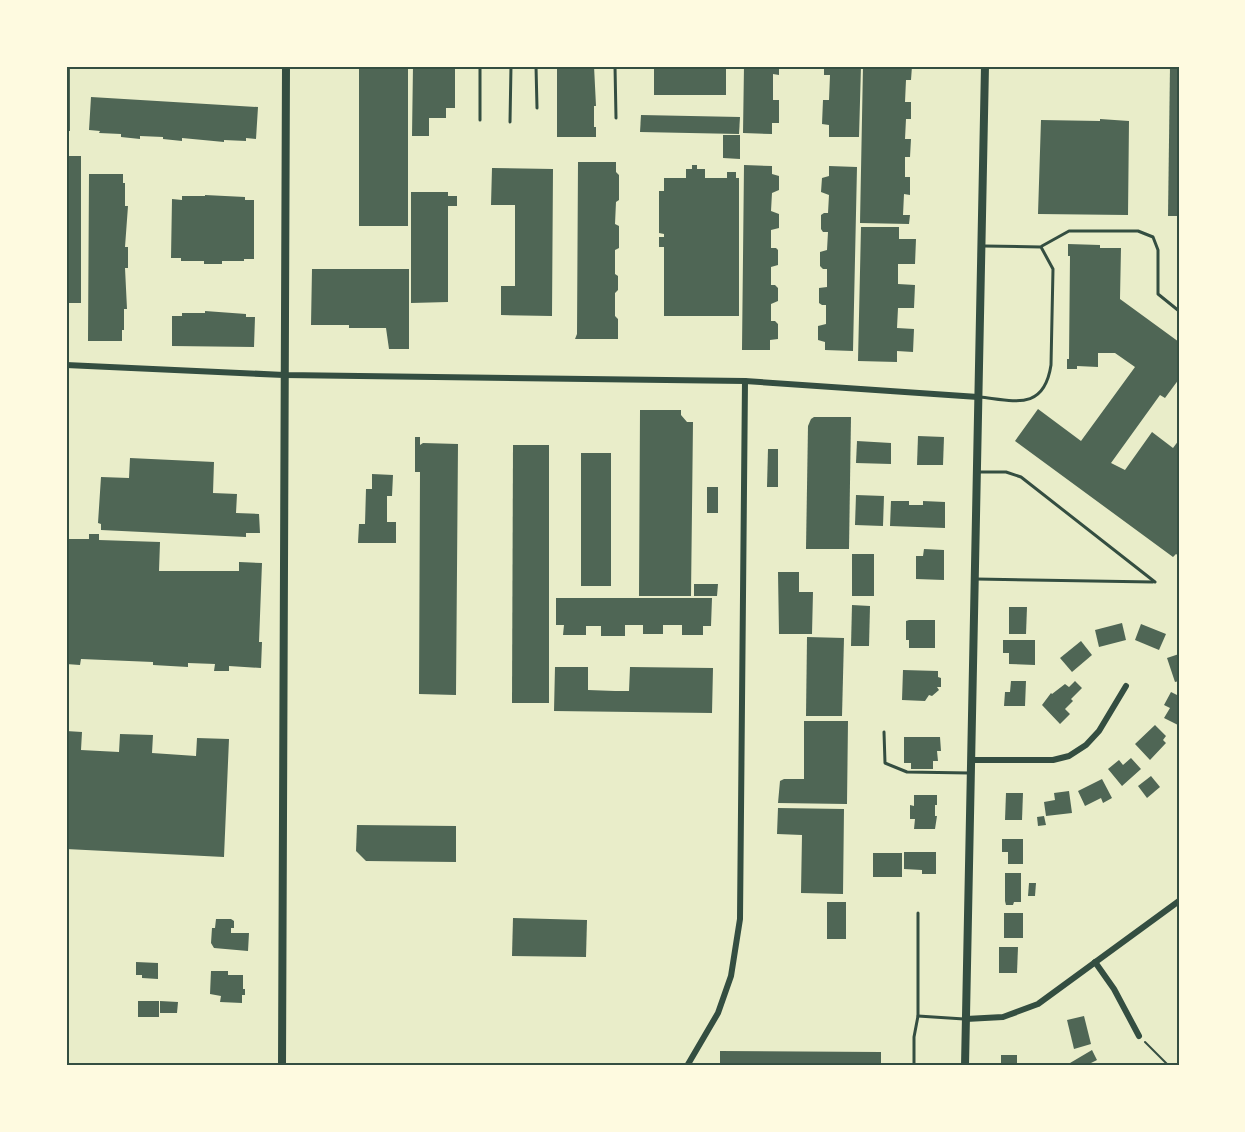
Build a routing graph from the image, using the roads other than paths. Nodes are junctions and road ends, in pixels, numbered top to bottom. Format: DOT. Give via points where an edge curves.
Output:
graph roads {
  1 [pos="286,66"];
  2 [pos="480,66"];
  3 [pos="511,66"];
  4 [pos="536,66"];
  5 [pos="615,66"];
  6 [pos="985,66"];
  7 [pos="537,108"];
  8 [pos="616,118"];
  9 [pos="480,120"];
  10 [pos="510,122"];
  11 [pos="981,246"];
  12 [pos="1041,247"];
  13 [pos="1179,312"];
  14 [pos="66,364"];
  15 [pos="284,375"];
  16 [pos="745,381"];
  17 [pos="978,397"];
  18 [pos="976,472"];
  19 [pos="974,579"];
  20 [pos="1126,686"];
  21 [pos="884,732"];
  22 [pos="971,760"];
  23 [pos="971,773"];
  24 [pos="1179,901"];
  25 [pos="918,913"];
  26 [pos="1095,962"];
  27 [pos="918,1016"];
  28 [pos="966,1019"];
  29 [pos="1139,1036"];
  30 [pos="282,1066"];
  31 [pos="687,1066"];
  32 [pos="914,1066"];
  33 [pos="965,1066"];
  1 -- 15 [label="street"];
  2 -- 9 [label="lane"];
  3 -- 10 [label="lane"];
  4 -- 7 [label="lane"];
  5 -- 8 [label="lane"];
  6 -- 11 [label="street"];
  11 -- 12 [label="lane"];
  11 -- 17 [label="street"];
  12 -- 13 [label="lane" via="1069,231 1138,231 1152,237 1158,250 1158,294"];
  12 -- 17 [label="lane" via="1053,269 1049,377 1044,389 1035,398 1021,401"];
  14 -- 15 [label="street"];
  15 -- 16 [label="street"];
  15 -- 30 [label="street"];
  16 -- 17 [label="street"];
  16 -- 31 [label="street" via="740,919 731,976 718,1013"];
  17 -- 18 [label="street"];
  18 -- 19 [label="street"];
  18 -- 19 [label="lane" via="1006,472 1021,477 1155,582"];
  19 -- 22 [label="street"];
  20 -- 22 [label="street" via="1099,731 1069,756 1053,760"];
  21 -- 23 [label="lane" via="885,763 907,772"];
  22 -- 23 [label="street"];
  23 -- 28 [label="street"];
  24 -- 26 [label="street"];
  25 -- 27 [label="lane"];
  26 -- 28 [label="street" via="1038,1004 1003,1017"];
  26 -- 29 [label="street"];
  27 -- 28 [label="lane"];
  27 -- 32 [label="lane"];
  28 -- 33 [label="street"];
}
